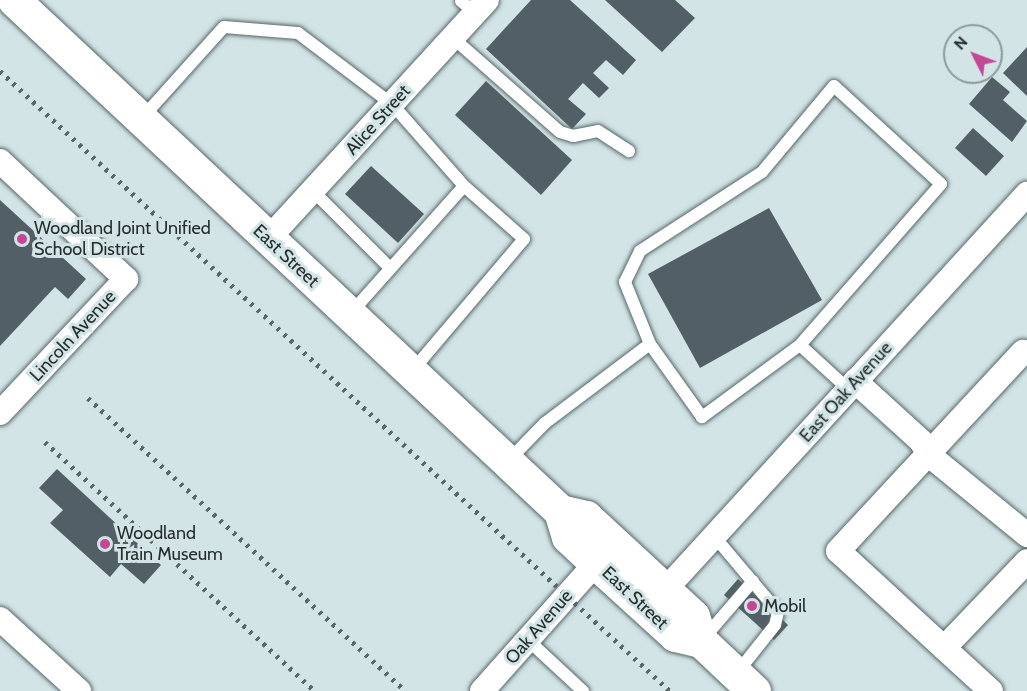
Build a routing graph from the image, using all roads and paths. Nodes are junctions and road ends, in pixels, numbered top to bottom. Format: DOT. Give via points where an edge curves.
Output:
graph roads {
  1 [pos="14,0"];
  2 [pos="474,5"];
  3 [pos="453,38"];
  4 [pos="392,104"];
  5 [pos="140,121"];
  6 [pos="629,151"];
  7 [pos="0,161"];
  8 [pos="464,186"];
  9 [pos="313,190"];
  10 [pos="1027,194"];
  11 [pos="268,239"];
  12 [pos="390,268"];
  13 [pos="349,314"];
  14 [pos="650,344"];
  15 [pos="800,345"];
  16 [pos="1023,352"];
  17 [pos="411,373"];
  18 [pos="852,385"];
  19 [pos="0,413"];
  20 [pos="929,455"];
  21 [pos="507,462"];
  22 [pos="560,511"];
  23 [pos="1027,535"];
  24 [pos="714,536"];
  25 [pos="1027,561"];
  26 [pos="596,563"];
  27 [pos="753,581"];
  28 [pos="665,590"];
  29 [pos="0,619"];
  30 [pos="529,641"];
  31 [pos="701,641"];
  32 [pos="944,648"];
  33 [pos="745,682"];
  34 [pos="79,691"];
  35 [pos="482,691"];
  36 [pos="583,691"];
  37 [pos="991,691"];
  1 -- 5 [label="main road, East Street"];
  2 -- 3 [label="street, Alice Street"];
  3 -- 4 [label="street, Alice Street"];
  3 -- 6 [label="lane" via="560,132 573,136 598,131"];
  4 -- 5 [label="lane" via="298,33 224,27"];
  4 -- 8 [label="lane"];
  4 -- 9 [label="street, Alice Street"];
  5 -- 11 [label="main road, East Street"];
  7 -- 19 [label="street, Lincoln Avenue" via="126,279"];
  8 -- 12 [label="lane"];
  8 -- 17 [label="lane" via="524,238"];
  9 -- 11 [label="street, Alice Street"];
  9 -- 12 [label="lane"];
  10 -- 18 [label="street, East Oak Avenue"];
  11 -- 13 [label="main road, East Street"];
  12 -- 13 [label="lane"];
  13 -- 17 [label="main road, East Street"];
  14 -- 15 [label="lane" via="702,417"];
  14 -- 15 [label="lane" via="625,282 640,251 762,172 834,86 941,184"];
  14 -- 21 [label="lane" via="545,423"];
  15 -- 18 [label="lane"];
  16 -- 20 [label="street" via="936,441"];
  17 -- 21 [label="main road, East Street"];
  18 -- 20 [label="street" via="921,441"];
  18 -- 24 [label="street, East Oak Avenue"];
  20 -- 23 [label="street"];
  20 -- 32 [label="street" via="838,551"];
  21 -- 22 [label="main road, East Street"];
  22 -- 26 [label="main road, East Street" via="568,537"];
  22 -- 28 [label="main road, East Street" via="586,517"];
  24 -- 27 [label="lane"];
  24 -- 28 [label="street, East Oak Avenue"];
  25 -- 32 [label="street"];
  26 -- 30 [label="street, Oak Avenue"];
  26 -- 31 [label="main road, East Street" via="675,635"];
  27 -- 31 [label="lane"];
  27 -- 33 [label="lane" via="778,612"];
  28 -- 31 [label="main road, East Street" via="693,616"];
  29 -- 34 [label="street"];
  30 -- 35 [label="street, Oak Avenue"];
  30 -- 36 [label="lane"];
  31 -- 33 [label="main road, East Street"];
  32 -- 37 [label="street"];
}
